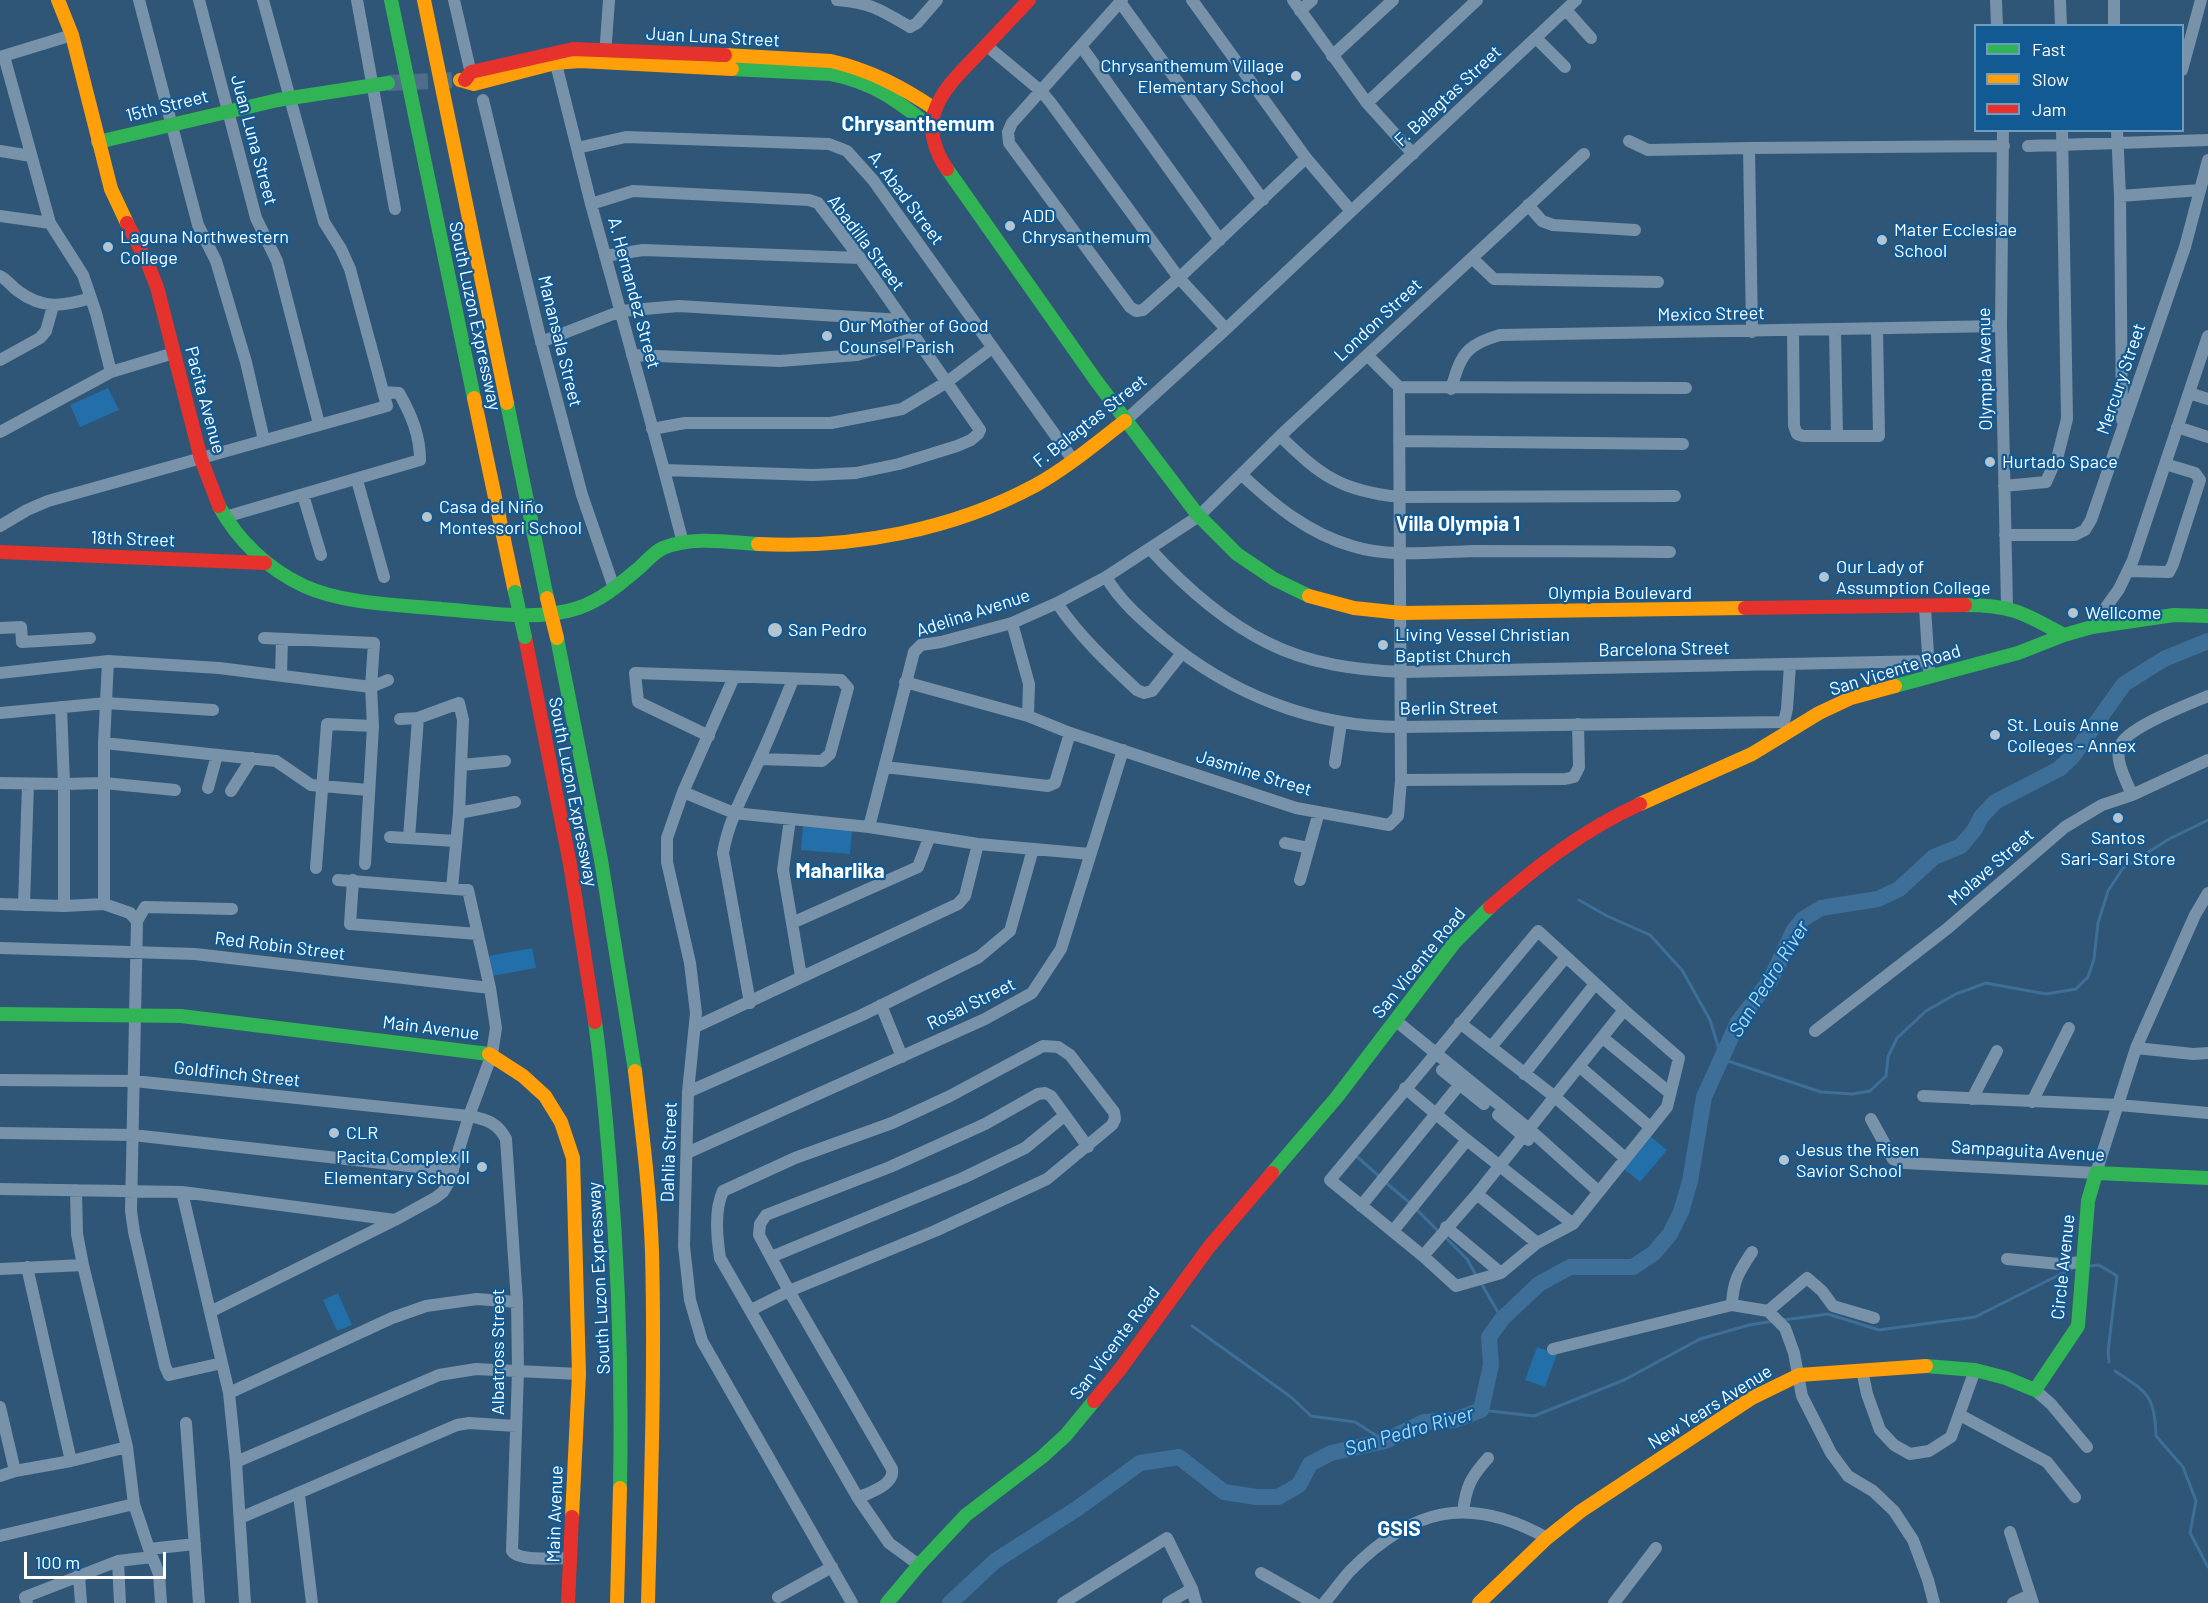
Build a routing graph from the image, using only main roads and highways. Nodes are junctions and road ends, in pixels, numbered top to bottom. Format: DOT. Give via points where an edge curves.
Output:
graph roads {
  1 [pos="58,0"];
  2 [pos="391,0"];
  3 [pos="424,0"];
  4 [pos="1029,0"];
  5 [pos="852,71"];
  6 [pos="468,79"];
  7 [pos="381,84"];
  8 [pos="935,109"];
  9 [pos="932,128"];
  10 [pos="98,142"];
  11 [pos="1125,421"];
  12 [pos="0,552"];
  13 [pos="264,563"];
  14 [pos="504,613"];
  15 [pos="2206,616"];
  16 [pos="2064,635"];
  17 [pos="0,1014"];
  18 [pos="2096,1173"];
  19 [pos="2208,1178"];
  20 [pos="2035,1390"];
  21 [pos="568,1603"];
  22 [pos="617,1603"];
  23 [pos="648,1603"];
  24 [pos="887,1603"];
  25 [pos="1479,1603"];
  1 -- 10 [label="main road, Pacita Avenue" via="72,35"];
  2 -- 22 [label="main road, South Luzon Expressway, bridge" via="570,864 602,1070 616,1229 622,1395"];
  3 -- 23 [label="main road, South Luzon Expressway, bridge" via="601,860 635,1067 652,1251"];
  4 -- 8 [label="main road" via="952,82"];
  5 -- 6 [label="main road, Juan Luna Street" via="605,56 554,57"];
  5 -- 8 [label="main road, Juan Luna Street" via="877,74"];
  5 -- 9 [label="main road, Juan Luna Street"];
  7 -- 10 [label="main road, 15th Street" via="290,97"];
  8 -- 9 [label="main road"];
  9 -- 11 [label="main road" via="942,162"];
  10 -- 13 [label="main road, Pacita Avenue" via="119,209 156,285 214,495 225,517"];
  11 -- 14 [label="main road, F. Balagtas Street" via="1023,492 978,512 902,532 852,540 787,545 683,543 661,549 593,602 567,612"];
  11 -- 16 [label="main road, Olympia Boulevard" via="1199,516 1232,550 1282,583 1348,607 1401,613 2007,606"];
  12 -- 13 [label="main road, 18th Street"];
  13 -- 14 [label="main road, Pacita Avenue" via="318,591 407,605"];
  15 -- 16 [label="main road, San Vicente Road" via="2145,618"];
  16 -- 24 [label="main road, San Vicente Road" via="2018,652 1851,698 1752,753 1625,811 1536,867 1455,942 1315,1124 1209,1247 1066,1435 966,1515"];
  17 -- 21 [label="main road, Main Avenue" via="181,1016 492,1054 534,1083 565,1127 573,1158 579,1374"];
  18 -- 19 [label="main road, Sampaguita Avenue"];
  18 -- 20 [label="main road, Circle Avenue" via="2088,1201 2078,1326"];
  20 -- 25 [label="main road, New Years Avenue" via="1976,1370 1926,1366 1799,1375 1752,1398 1581,1511"];
}
